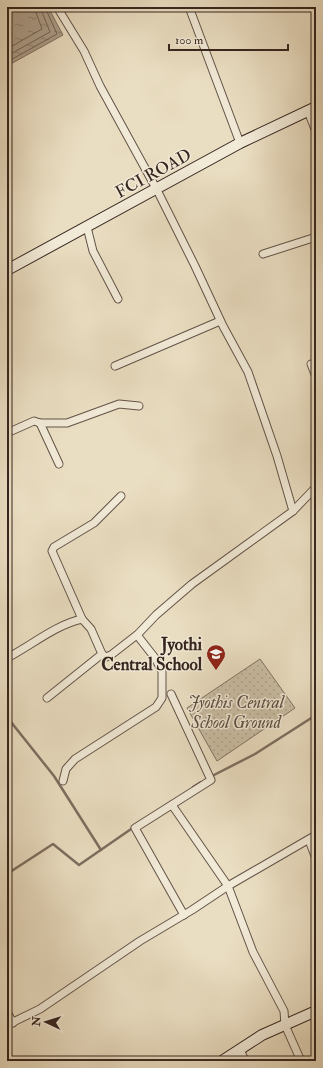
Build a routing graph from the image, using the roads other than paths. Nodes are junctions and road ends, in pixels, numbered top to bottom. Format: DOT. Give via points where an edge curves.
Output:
graph roads {
  1 [pos="57,7"];
  2 [pos="190,7"];
  3 [pos="312,109"];
  4 [pos="316,132"];
  5 [pos="240,143"];
  6 [pos="157,190"];
  7 [pos="87,227"];
  8 [pos="316,237"];
  9 [pos="263,254"];
  10 [pos="7,270"];
  11 [pos="118,299"];
  12 [pos="220,321"];
  13 [pos="311,364"];
  14 [pos="115,366"];
  15 [pos="316,377"];
  16 [pos="139,406"];
  17 [pos="40,423"];
  18 [pos="7,433"];
  19 [pos="58,464"];
  20 [pos="316,486"];
  21 [pos="121,496"];
  22 [pos="293,511"];
  23 [pos="82,619"];
  24 [pos="137,634"];
  25 [pos="102,654"];
  26 [pos="7,658"];
  27 [pos="171,694"];
  28 [pos="47,698"];
  29 [pos="63,781"];
  30 [pos="172,805"];
  31 [pos="316,835"];
  32 [pos="309,840"];
  33 [pos="316,859"];
  34 [pos="228,886"];
  35 [pos="184,915"];
  36 [pos="316,1011"];
  37 [pos="7,1012"];
  38 [pos="10,1024"];
  39 [pos="285,1025"];
  40 [pos="240,1049"];
  41 [pos="222,1061"];
  42 [pos="245,1061"];
  43 [pos="300,1061"];
  1 -- 6 [label="street" via="84,51 100,86"];
  2 -- 5 [label="street"];
  3 -- 4 [label="street"];
  3 -- 5 [label="street, FCI ROAD"];
  5 -- 6 [label="street, FCI ROAD"];
  6 -- 7 [label="street, FCI ROAD"];
  6 -- 12 [label="street"];
  7 -- 10 [label="street, FCI ROAD"];
  7 -- 11 [label="street" via="93,251"];
  8 -- 9 [label="street"];
  12 -- 14 [label="street"];
  12 -- 22 [label="street" via="248,372"];
  13 -- 15 [label="street"];
  16 -- 17 [label="street" via="119,404 67,423"];
  17 -- 18 [label="street" via="34,422"];
  17 -- 19 [label="street"];
  20 -- 22 [label="street"];
  21 -- 23 [label="street" via="94,523 54,547 52,551"];
  22 -- 24 [label="street" via="192,584"];
  23 -- 25 [label="street" via="91,628"];
  23 -- 26 [label="street" via="65,622"];
  24 -- 25 [label="street" via="111,655 106,657"];
  24 -- 29 [label="street" via="162,671 162,698 156,707 75,759 66,770"];
  25 -- 28 [label="street"];
  27 -- 30 [label="street" via="211,780"];
  30 -- 34 [label="street"];
  30 -- 35 [label="street" via="135,828"];
  31 -- 32 [label="street"];
  32 -- 33 [label="street"];
  32 -- 34 [label="street"];
  34 -- 35 [label="street"];
  34 -- 39 [label="street" via="253,952 284,1011"];
  35 -- 38 [label="street" via="140,941 40,1009"];
  36 -- 39 [label="street"];
  37 -- 38 [label="street"];
  39 -- 40 [label="street"];
  39 -- 43 [label="street"];
  40 -- 41 [label="street"];
  40 -- 42 [label="street"];
}
